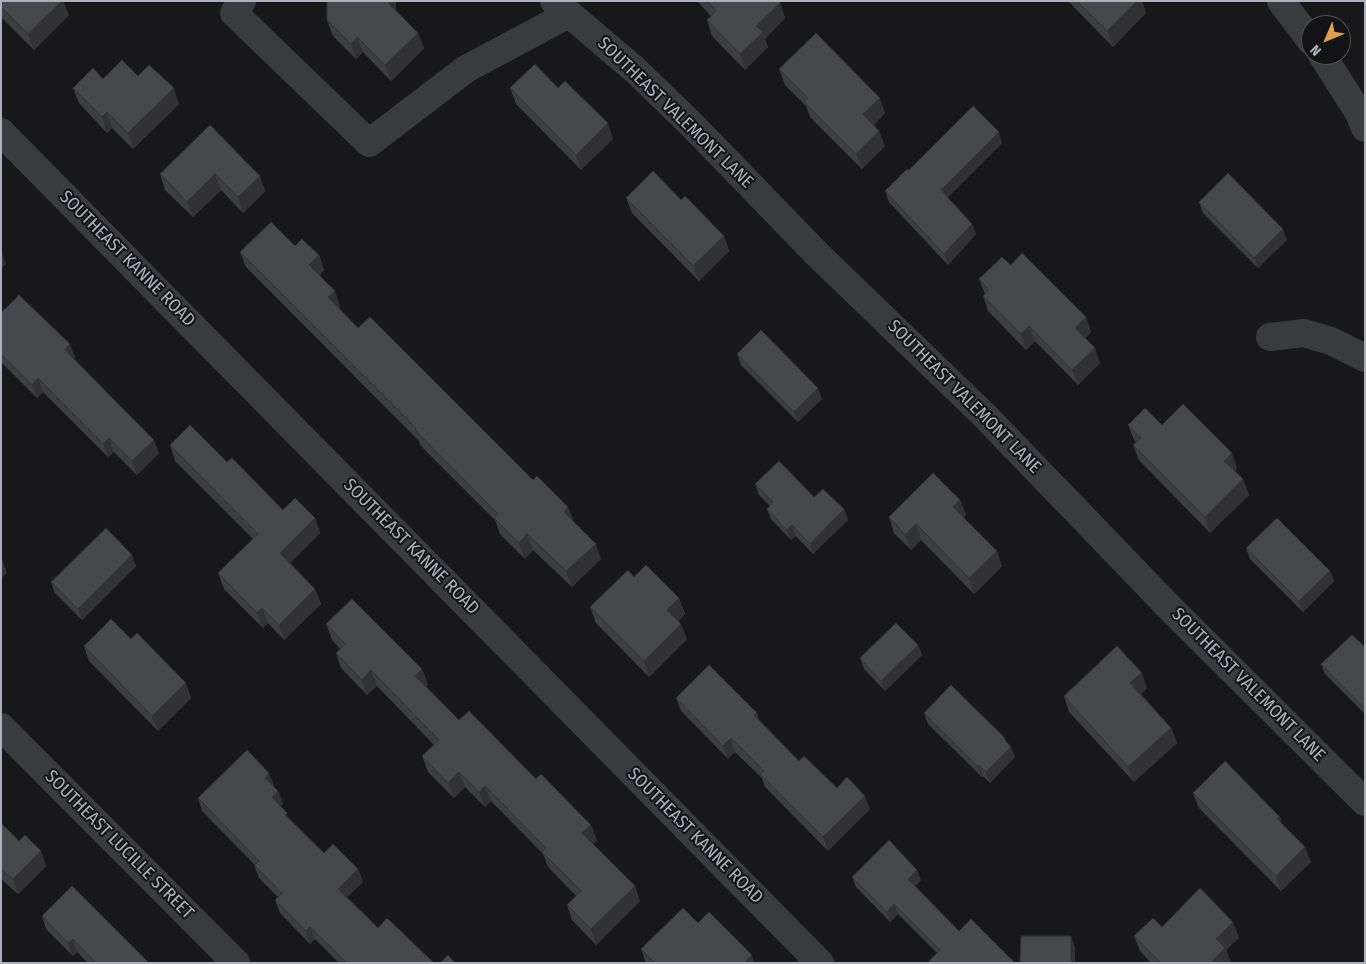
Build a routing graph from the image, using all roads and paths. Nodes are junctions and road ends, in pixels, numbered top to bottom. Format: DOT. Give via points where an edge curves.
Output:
graph roads {
  1 [pos="242,1"];
  2 [pos="1281,1"];
  3 [pos="561,7"];
  4 [pos="1301,28"];
  5 [pos="1328,65"];
  6 [pos="1365,128"];
  7 [pos="1,132"];
  8 [pos="1270,337"];
  9 [pos="1365,358"];
  10 [pos="1,727"];
  11 [pos="1365,802"];
  12 [pos="236,963"];
  13 [pos="820,963"];
  1 -- 3 [label="street" via="234,13 369,143 466,69"];
  2 -- 4 [label="street"];
  3 -- 11 [label="street, SOUTHEAST VALEMONT LANE" via="641,76 817,254 984,415 1171,609"];
  5 -- 6 [label="street"];
  7 -- 13 [label="street, SOUTHEAST KANNE ROAD"];
  8 -- 9 [label="street" via="1304,333 1331,341"];
  10 -- 12 [label="street, SOUTHEAST LUCILLE STREET"];
}
